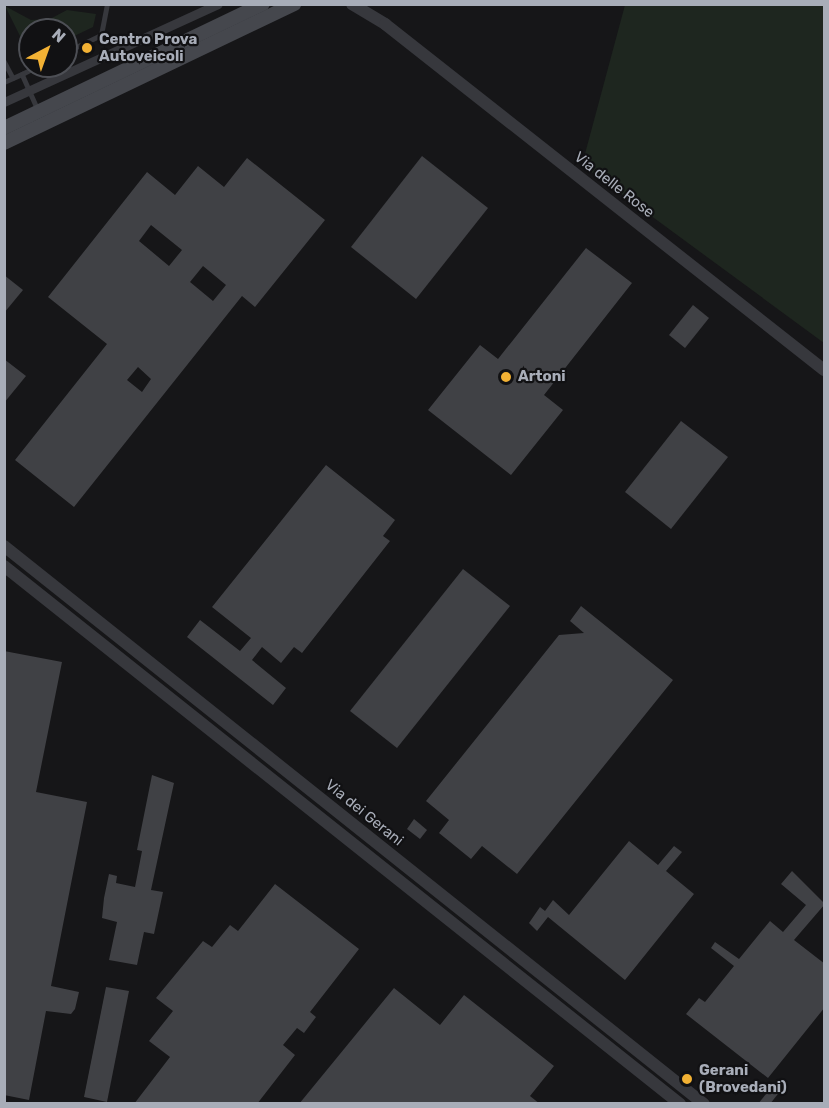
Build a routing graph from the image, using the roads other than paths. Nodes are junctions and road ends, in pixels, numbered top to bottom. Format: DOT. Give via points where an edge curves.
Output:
graph roads {
  1 [pos="107,4"];
  2 [pos="218,4"];
  3 [pos="263,4"];
  4 [pos="294,4"];
  5 [pos="352,4"];
  6 [pos="369,4"];
  7 [pos="385,24"];
  8 [pos="78,46"];
  9 [pos="4,62"];
  10 [pos="18,76"];
  11 [pos="13,78"];
  12 [pos="24,78"];
  13 [pos="4,82"];
  14 [pos="29,91"];
  15 [pos="4,102"];
  16 [pos="39,112"];
  17 [pos="4,128"];
  18 [pos="4,143"];
  19 [pos="825,370"];
  20 [pos="4,546"];
  21 [pos="4,566"];
  22 [pos="680,1104"];
  23 [pos="704,1104"];
  1 -- 8 [label="lane" via="101,35"];
  2 -- 14 [label="street"];
  3 -- 16 [label="main road"];
  4 -- 18 [label="main road"];
  5 -- 7 [label="street"];
  6 -- 7 [label="street"];
  7 -- 19 [label="street, Via delle Rose"];
  9 -- 11 [label="lane"];
  10 -- 11 [label="lane"];
  11 -- 13 [label="lane"];
  12 -- 14 [label="lane"];
  14 -- 15 [label="street"];
  14 -- 16 [label="lane"];
  16 -- 17 [label="main road"];
  20 -- 23 [label="street, Via dei Gerani"];
  21 -- 22 [label="street, Via dei Gerani"];
}
